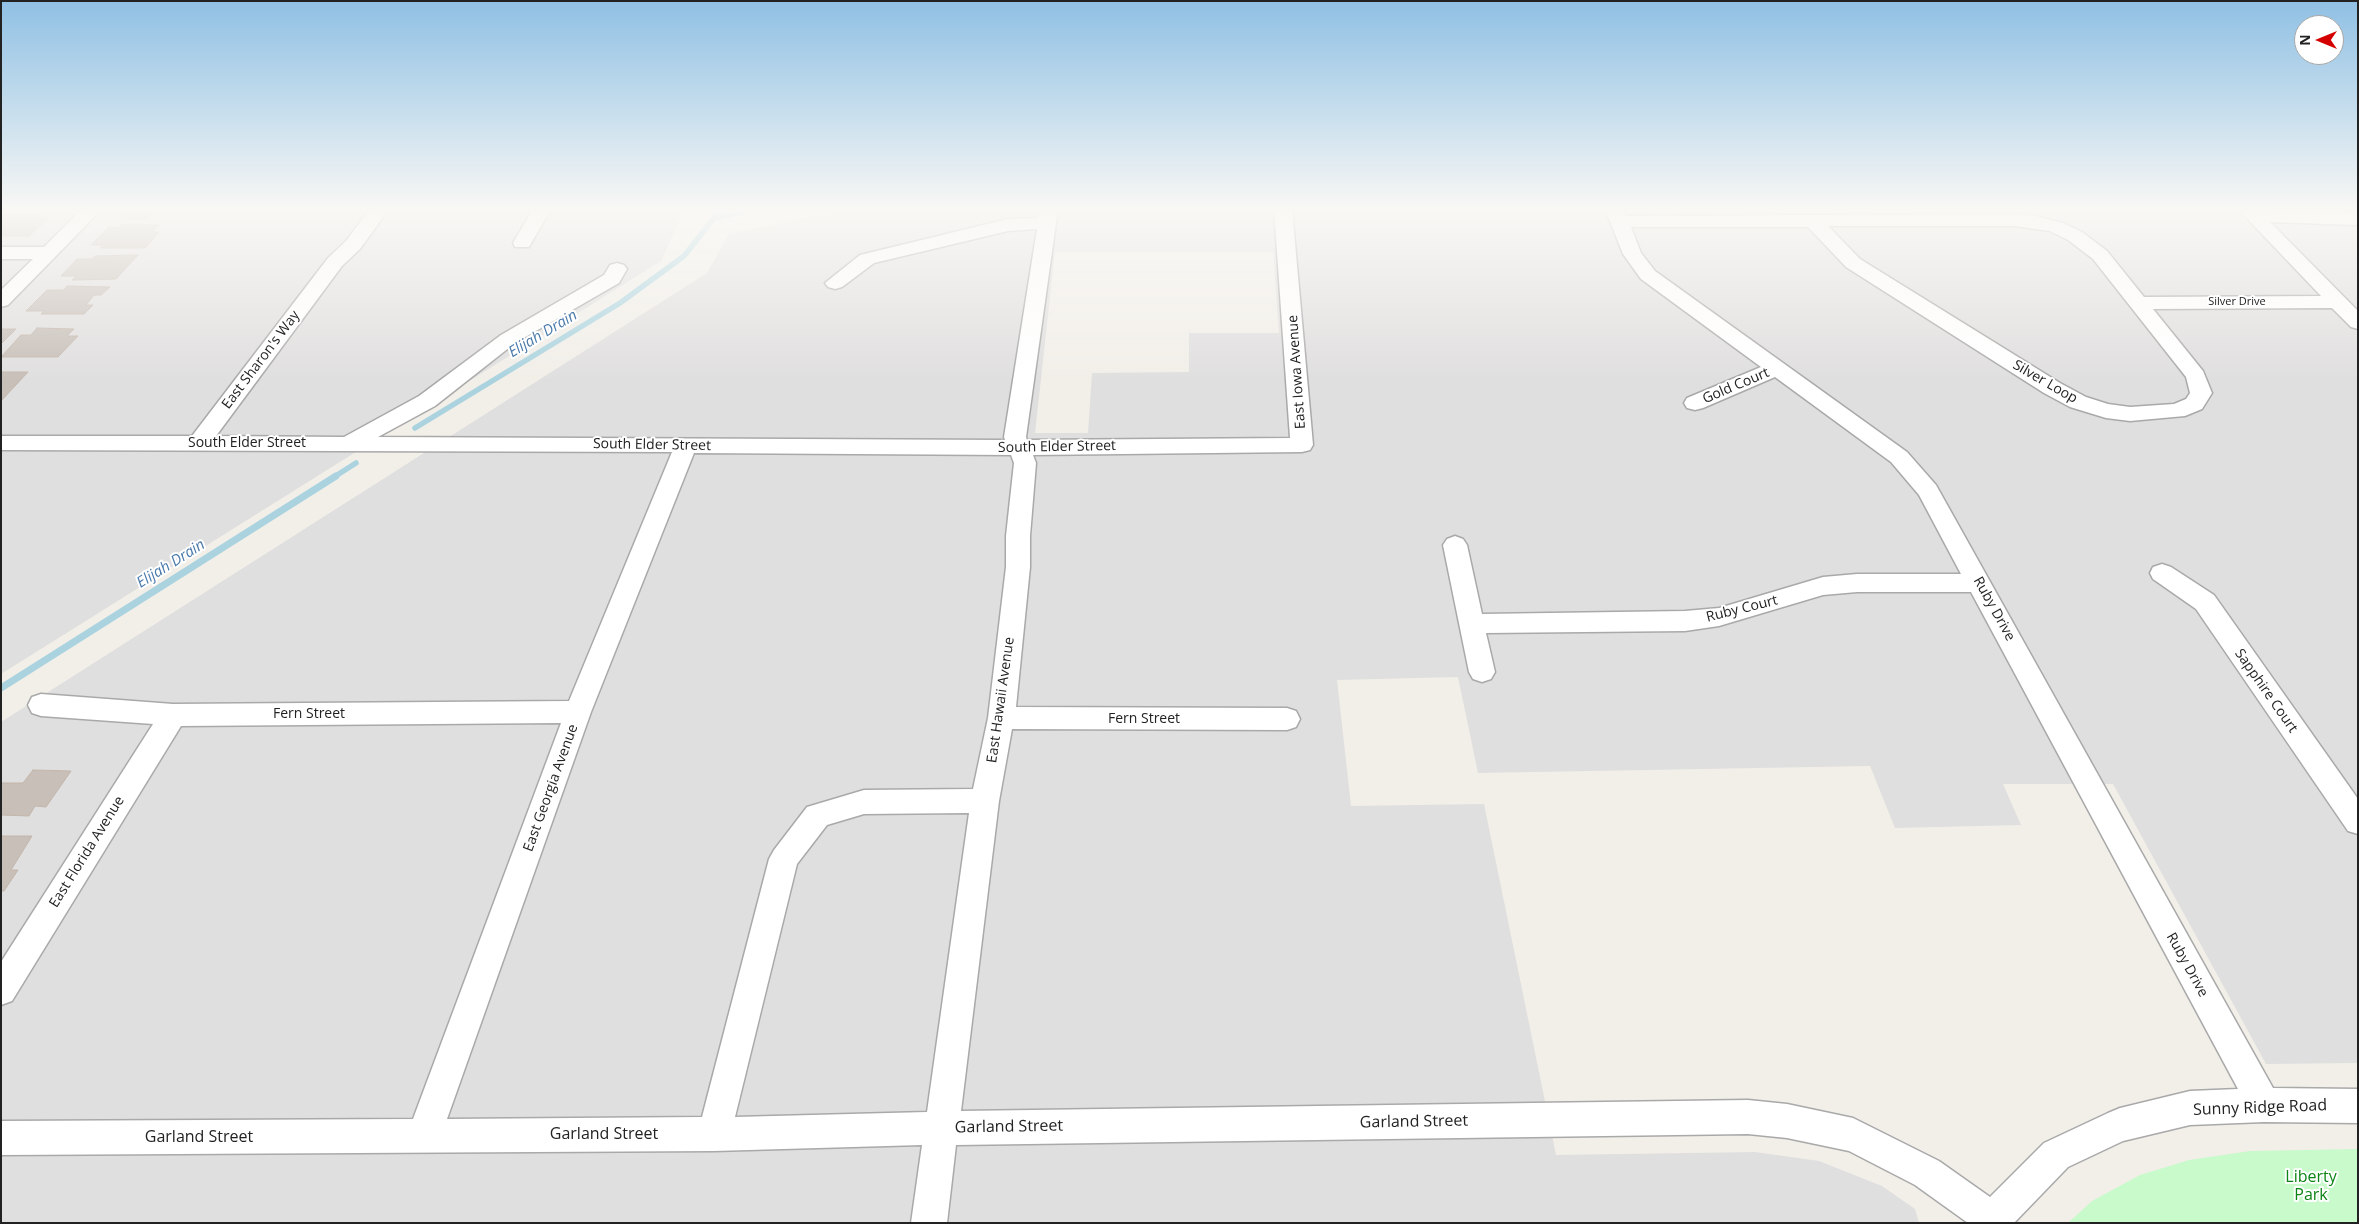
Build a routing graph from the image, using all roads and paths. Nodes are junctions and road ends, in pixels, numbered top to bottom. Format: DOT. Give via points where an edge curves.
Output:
graph roads {
  1 [pos="37,266"];
  2 [pos="332,266"];
  3 [pos="857,266"];
  4 [pos="1039,266"];
  5 [pos="1288,266"];
  6 [pos="1641,266"];
  7 [pos="1858,266"];
  8 [pos="2108,266"];
  9 [pos="2302,266"];
  10 [pos="617,269"];
  11 [pos="836,282"];
  12 [pos="1,301"];
  13 [pos="2337,302"];
  14 [pos="2137,303"];
  15 [pos="2358,323"];
  16 [pos="1777,368"];
  17 [pos="1695,403"];
  18 [pos="1,443"];
  19 [pos="199,443"];
  20 [pos="349,443"];
  21 [pos="686,444"];
  22 [pos="1302,445"];
  23 [pos="1019,447"];
  24 [pos="1455,545"];
  25 [pos="2162,573"];
  26 [pos="1980,583"];
  27 [pos="1472,624"];
  28 [pos="1482,672"];
  29 [pos="41,705"];
  30 [pos="578,712"];
  31 [pos="173,715"];
  32 [pos="1001,718"];
  33 [pos="1288,719"];
  34 [pos="985,801"];
  35 [pos="2358,822"];
  36 [pos="1,990"];
  37 [pos="2264,1105"];
  38 [pos="2358,1106"];
  39 [pos="941,1128"];
  40 [pos="714,1134"];
  41 [pos="424,1135"];
  42 [pos="1,1138"];
  43 [pos="1990,1220"];
  44 [pos="929,1223"];
  1 -- 12 [label="street"];
  2 -- 19 [label="street, East Sharon's Way"];
  3 -- 11 [label="street"];
  4 -- 23 [label="street, East Hawaii Avenue" via="1015,437"];
  5 -- 22 [label="street, East Iowa Avenue"];
  6 -- 16 [label="street, Ruby Drive" via="1648,276"];
  7 -- 14 [label="street, Silver Loop" via="2078,402 2130,414 2177,411 2194,404 2201,393 2196,376"];
  8 -- 14 [label="street, Silver Loop"];
  9 -- 13 [label="street"];
  10 -- 20 [label="street" via="612,279 508,339 427,401"];
  13 -- 14 [label="street, Silver Drive"];
  13 -- 15 [label="street"];
  16 -- 17 [label="street, Gold Court"];
  16 -- 26 [label="street, Ruby Drive" via="1899,457 1928,491"];
  18 -- 19 [label="street, South Elder Street"];
  19 -- 20 [label="street, South Elder Street"];
  20 -- 21 [label="street, South Elder Street"];
  21 -- 23 [label="street, South Elder Street"];
  21 -- 30 [label="street, East Georgia Avenue"];
  22 -- 23 [label="street, South Elder Street"];
  23 -- 32 [label="street, East Hawaii Avenue" via="1025,463 1018,567"];
  24 -- 27 [label="street"];
  25 -- 35 [label="street, Sapphire Court" via="2204,602"];
  26 -- 27 [label="street, Ruby Court" via="1823,586 1719,617 1685,621"];
  26 -- 37 [label="street, Ruby Drive"];
  27 -- 28 [label="street"];
  29 -- 31 [label="street, Fern Street"];
  30 -- 31 [label="street, Fern Street"];
  30 -- 41 [label="street, East Georgia Avenue"];
  31 -- 36 [label="street, East Florida Avenue"];
  32 -- 33 [label="street, Fern Street"];
  32 -- 34 [label="street, East Hawaii Avenue"];
  34 -- 39 [label="street, East Hawaii Avenue"];
  34 -- 40 [label="street" via="864,802 817,816 784,859"];
  37 -- 38 [label="street, Sunny Ridge Road"];
  37 -- 43 [label="street, Sunny Ridge Road" via="2190,1108 2120,1125 2056,1156"];
  39 -- 40 [label="street, Garland Street"];
  39 -- 43 [label="street, Garland Street" via="1748,1117 1787,1121 1853,1135 1927,1172"];
  39 -- 44 [label="street, East Hawaii Avenue"];
  40 -- 41 [label="street, Garland Street"];
  41 -- 42 [label="street, Garland Street"];
}
